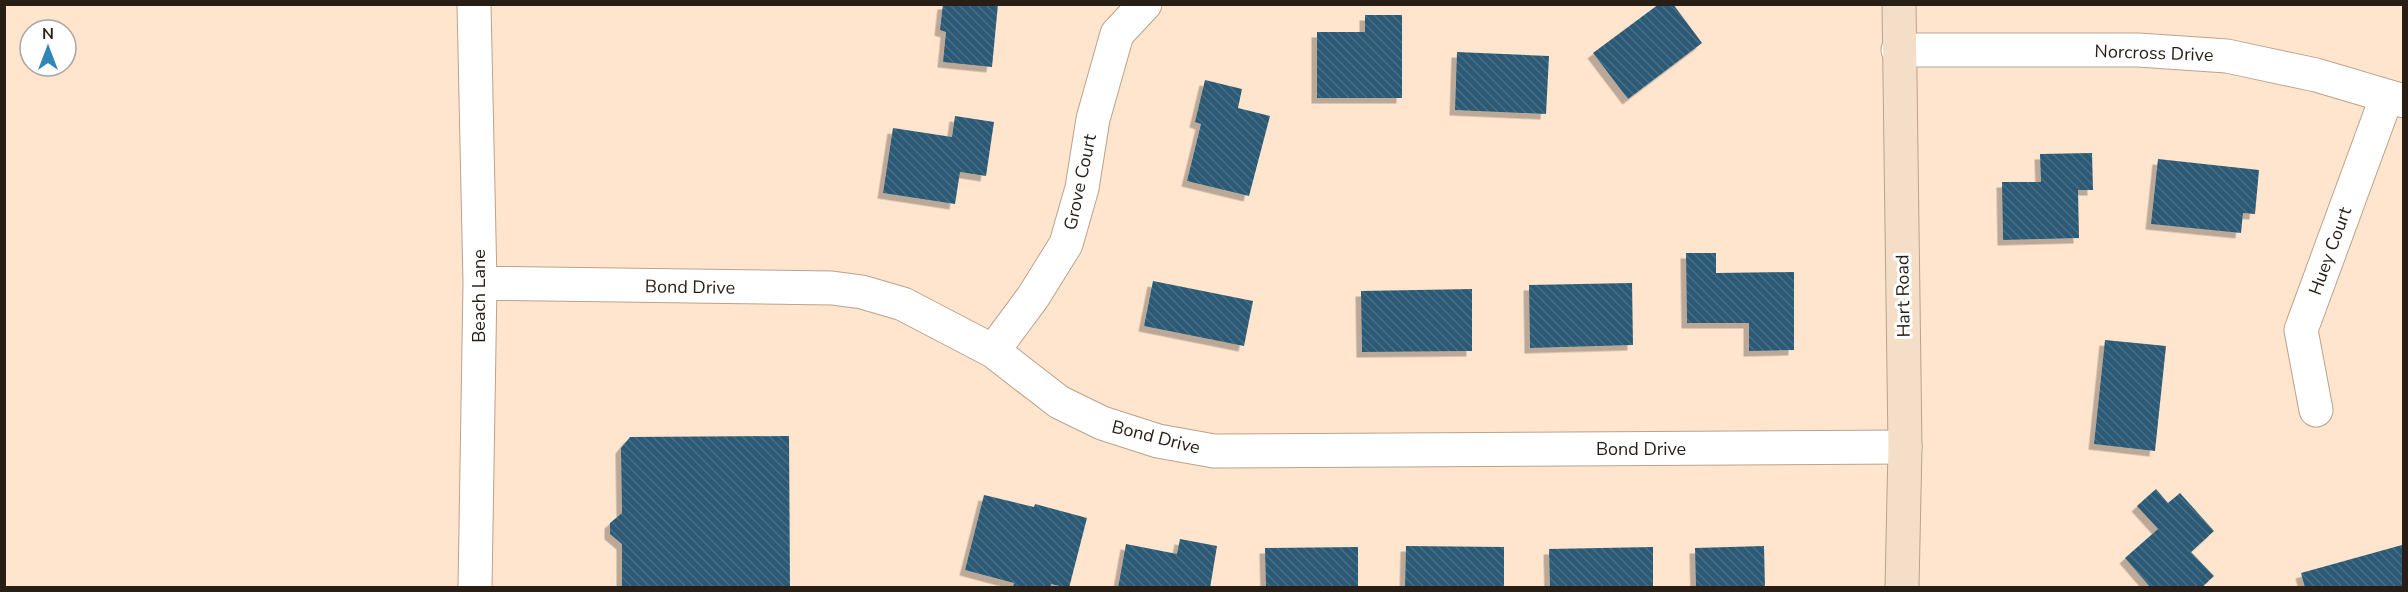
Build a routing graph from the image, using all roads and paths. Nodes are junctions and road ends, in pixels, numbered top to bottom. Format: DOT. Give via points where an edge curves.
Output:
graph roads {
  1 [pos="474,4"];
  2 [pos="1145,4"];
  3 [pos="1899,4"];
  4 [pos="1898,50"];
  5 [pos="2395,98"];
  6 [pos="480,284"];
  7 [pos="993,351"];
  8 [pos="2316,410"];
  9 [pos="1905,447"];
  10 [pos="475,588"];
  11 [pos="1902,588"];
  1 -- 6 [label="street, Beach Lane"];
  2 -- 7 [label="street, Grove Court" via="1117,34 1093,119 1082,188 1066,244"];
  3 -- 4 [label="street, Hart Road"];
  4 -- 5 [label="street, Norcross Drive" via="2138,50 2228,56 2316,75"];
  4 -- 9 [label="street, Hart Road"];
  5 -- 8 [label="street, Huey Court" via="2301,330"];
  6 -- 7 [label="street, Bond Drive" via="842,289 903,304"];
  6 -- 10 [label="street, Beach Lane"];
  7 -- 9 [label="street, Bond Drive" via="1059,402 1102,423 1158,441 1214,452"];
  9 -- 11 [label="street, Hart Road"];
}
